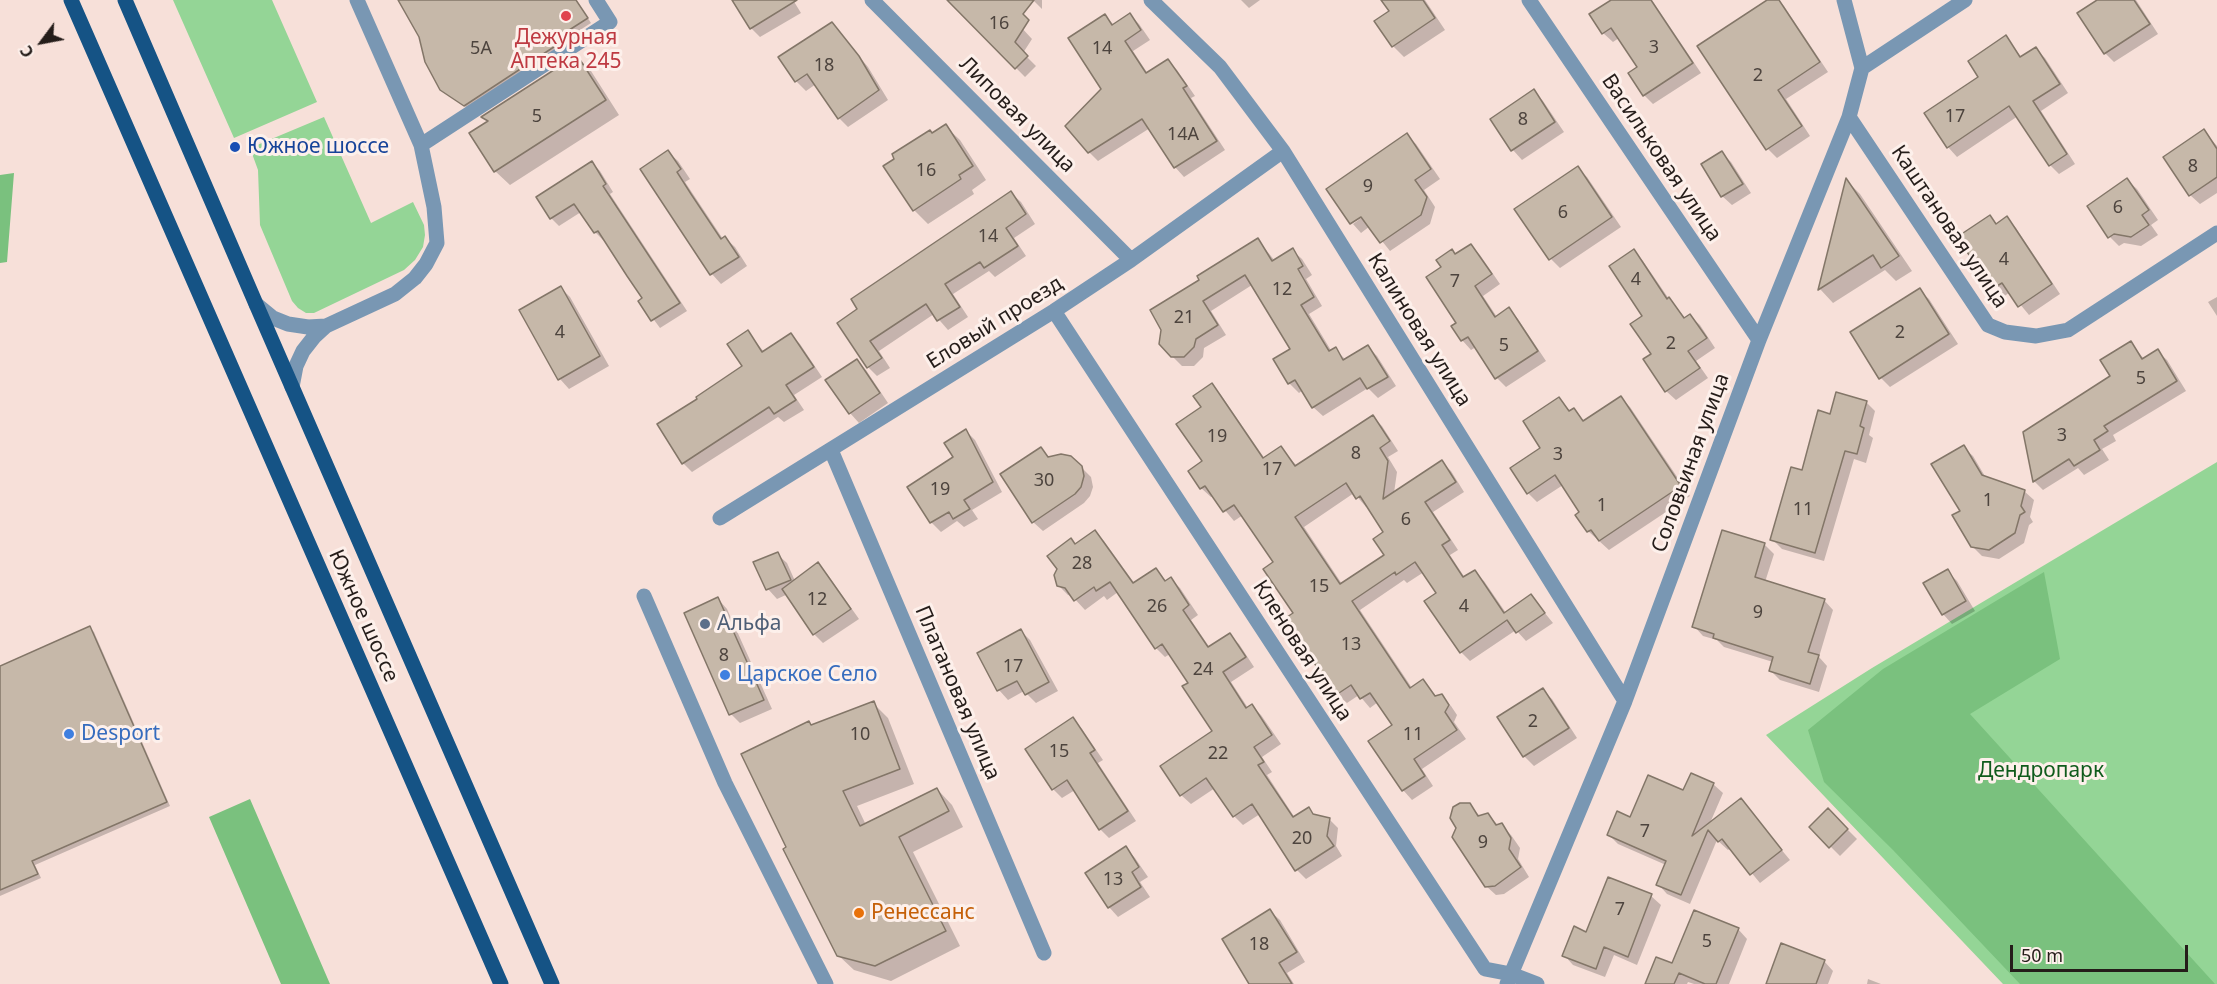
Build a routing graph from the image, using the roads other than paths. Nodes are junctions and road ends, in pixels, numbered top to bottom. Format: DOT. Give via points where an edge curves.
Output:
graph roads {
  1 [pos="71,0"];
  2 [pos="125,0"];
  3 [pos="357,0"];
  4 [pos="596,0"];
  5 [pos="873,0"];
  6 [pos="1151,0"];
  7 [pos="1529,0"];
  8 [pos="1844,0"];
  9 [pos="1965,0"];
  10 [pos="1862,68"];
  11 [pos="1849,117"];
  12 [pos="421,145"];
  13 [pos="1283,151"];
  14 [pos="2217,233"];
  15 [pos="1131,260"];
  16 [pos="256,304"];
  17 [pos="1054,311"];
  18 [pos="326,326"];
  19 [pos="1758,340"];
  20 [pos="292,387"];
  21 [pos="831,450"];
  22 [pos="720,518"];
  23 [pos="644,596"];
  24 [pos="1625,702"];
  25 [pos="1044,953"];
  26 [pos="1509,979"];
  27 [pos="501,984"];
  28 [pos="552,984"];
  29 [pos="826,984"];
  30 [pos="1537,984"];
  1 -- 27 [label="main road, Южное шоссе"];
  2 -- 16 [label="main road, Южное шоссе"];
  3 -- 12 [label="street"];
  4 -- 12 [label="street" via="610,22"];
  5 -- 15 [label="street, Липовая улица"];
  6 -- 13 [label="street, Калиновая улица" via="1220,67"];
  7 -- 19 [label="street, Васильковая улица"];
  8 -- 10 [label="street"];
  9 -- 10 [label="street"];
  10 -- 11 [label="street, Соловьиная улица"];
  11 -- 14 [label="street, Каштановая улица" via="1988,325 2006,332 2036,336 2068,330"];
  11 -- 19 [label="street, Соловьиная улица"];
  12 -- 18 [label="street" via="437,243 426,264 395,294"];
  13 -- 15 [label="street, Еловый проезд"];
  13 -- 24 [label="street, Калиновая улица"];
  15 -- 17 [label="street, Еловый проезд"];
  16 -- 18 [label="street" via="288,324"];
  16 -- 20 [label="main road, Южное шоссе"];
  17 -- 21 [label="street, Еловый проезд"];
  17 -- 26 [label="street, Кленовая улица" via="1485,969"];
  18 -- 20 [label="street" via="303,351"];
  19 -- 24 [label="street, Соловьиная улица"];
  20 -- 28 [label="main road, Южное шоссе"];
  21 -- 22 [label="street, Еловый проезд"];
  21 -- 25 [label="street, Платановая улица"];
  23 -- 29 [label="street" via="725,783"];
  24 -- 26 [label="street, Соловьиная улица"];
  26 -- 30 [label="street, Кленовая улица"];
}
